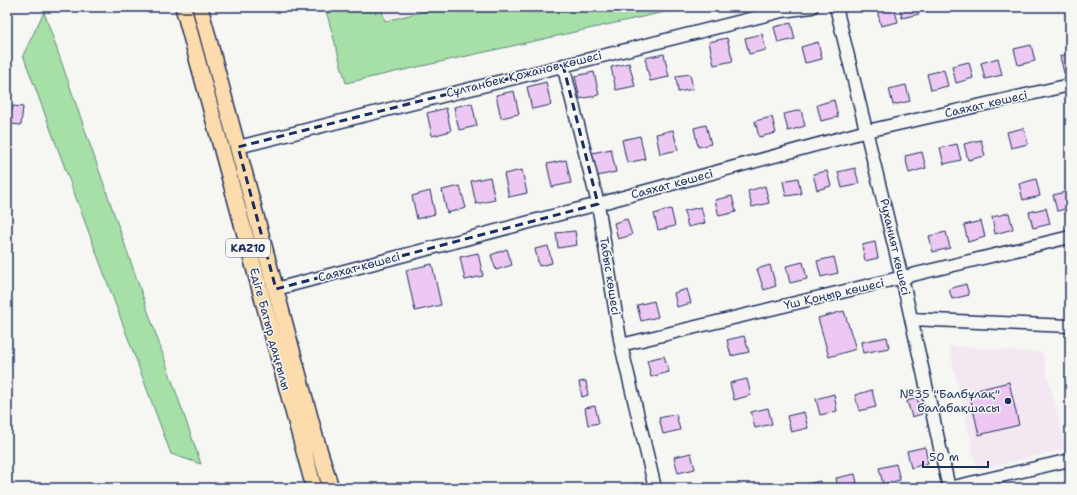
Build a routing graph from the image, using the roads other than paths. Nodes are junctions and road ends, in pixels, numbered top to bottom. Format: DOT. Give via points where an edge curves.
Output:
graph roads {
  1 [pos="183,7"];
  2 [pos="200,7"];
  3 [pos="812,7"];
  4 [pos="836,7"];
  5 [pos="562,65"];
  6 [pos="1070,86"];
  7 [pos="867,131"];
  8 [pos="238,147"];
  9 [pos="598,204"];
  10 [pos="1070,237"];
  11 [pos="902,278"];
  12 [pos="276,289"];
  13 [pos="911,319"];
  14 [pos="1070,326"];
  15 [pos="621,345"];
  16 [pos="1070,460"];
  17 [pos="314,488"];
  18 [pos="331,488"];
  19 [pos="655,488"];
  20 [pos="949,488"];
  1 -- 17 [label="main road, Едіге Батыр даңғылы / KAZ10"];
  2 -- 8 [label="main road, Едіге Батыр даңғылы / KAZ10"];
  3 -- 5 [label="street, Сұлтанбек Қожанов көшесі" via="782,11"];
  4 -- 7 [label="street, Руханият көшесі"];
  5 -- 8 [label="street, Сұлтанбек Қожанов көшесі"];
  5 -- 9 [label="street, Табыс көшесі"];
  6 -- 7 [label="street, Саяхат көшесі"];
  7 -- 9 [label="street, Саяхат көшесі"];
  7 -- 11 [label="street, Руханият көшесі"];
  8 -- 12 [label="main road, Едіге Батыр даңғылы / KAZ10"];
  9 -- 12 [label="street, Саяхат көшесі"];
  9 -- 15 [label="street, Табыс көшесі"];
  10 -- 11 [label="street, Үш Қоңыр көшесі"];
  11 -- 13 [label="street, Руханият көшесі"];
  11 -- 15 [label="street, Үш Қоңыр көшесі"];
  12 -- 18 [label="main road, Едіге Батыр даңғылы / KAZ10"];
  13 -- 14 [label="street"];
  13 -- 20 [label="street, Руханият көшесі"];
  15 -- 19 [label="street, Табыс көшесі"];
  16 -- 20 [label="street"];
}
